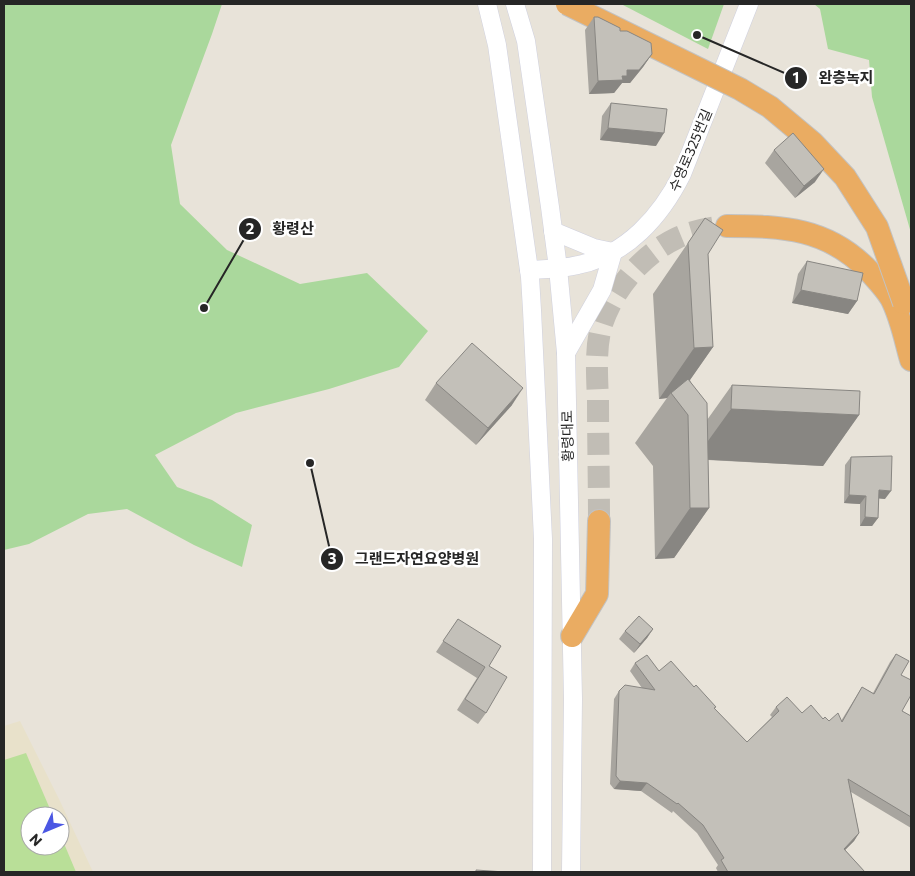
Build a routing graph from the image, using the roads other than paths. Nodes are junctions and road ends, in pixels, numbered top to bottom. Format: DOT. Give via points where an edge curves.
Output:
graph roads {
  1 [pos="487,4"];
  2 [pos="515,4"];
  3 [pos="567,4"];
  4 [pos="749,4"];
  5 [pos="727,226"];
  6 [pos="553,232"];
  7 [pos="613,252"];
  8 [pos="558,268"];
  9 [pos="529,270"];
  10 [pos="911,329"];
  11 [pos="566,353"];
  12 [pos="911,360"];
  13 [pos="599,521"];
  14 [pos="572,636"];
  15 [pos="542,872"];
  16 [pos="570,872"];
  1 -- 9 [label="main road, 황령대로" via="497,45"];
  2 -- 6 [label="main road, 황령대로" via="526,41"];
  3 -- 10 [label="highway, bridge" via="740,89 770,107 813,143 845,177 876,227"];
  4 -- 7 [label="main road, 수영로325번길" via="682,174 670,196 640,232"];
  5 -- 12 [label="highway" via="784,227 814,235 844,249 890,297"];
  6 -- 7 [label="main road"];
  6 -- 8 [label="main road, 황령대로"];
  7 -- 8 [label="main road, 수영로325번길" via="579,265"];
  7 -- 11 [label="main road" via="602,290"];
  8 -- 9 [label="main road, 수영로325번길"];
  8 -- 11 [label="main road, 황령대로"];
  9 -- 15 [label="main road, 황령대로" via="543,539"];
  11 -- 14 [label="main road, 황령대로"];
  13 -- 14 [label="highway" via="597,594"];
  14 -- 16 [label="main road, 황령대로" via="574,699"];
}
